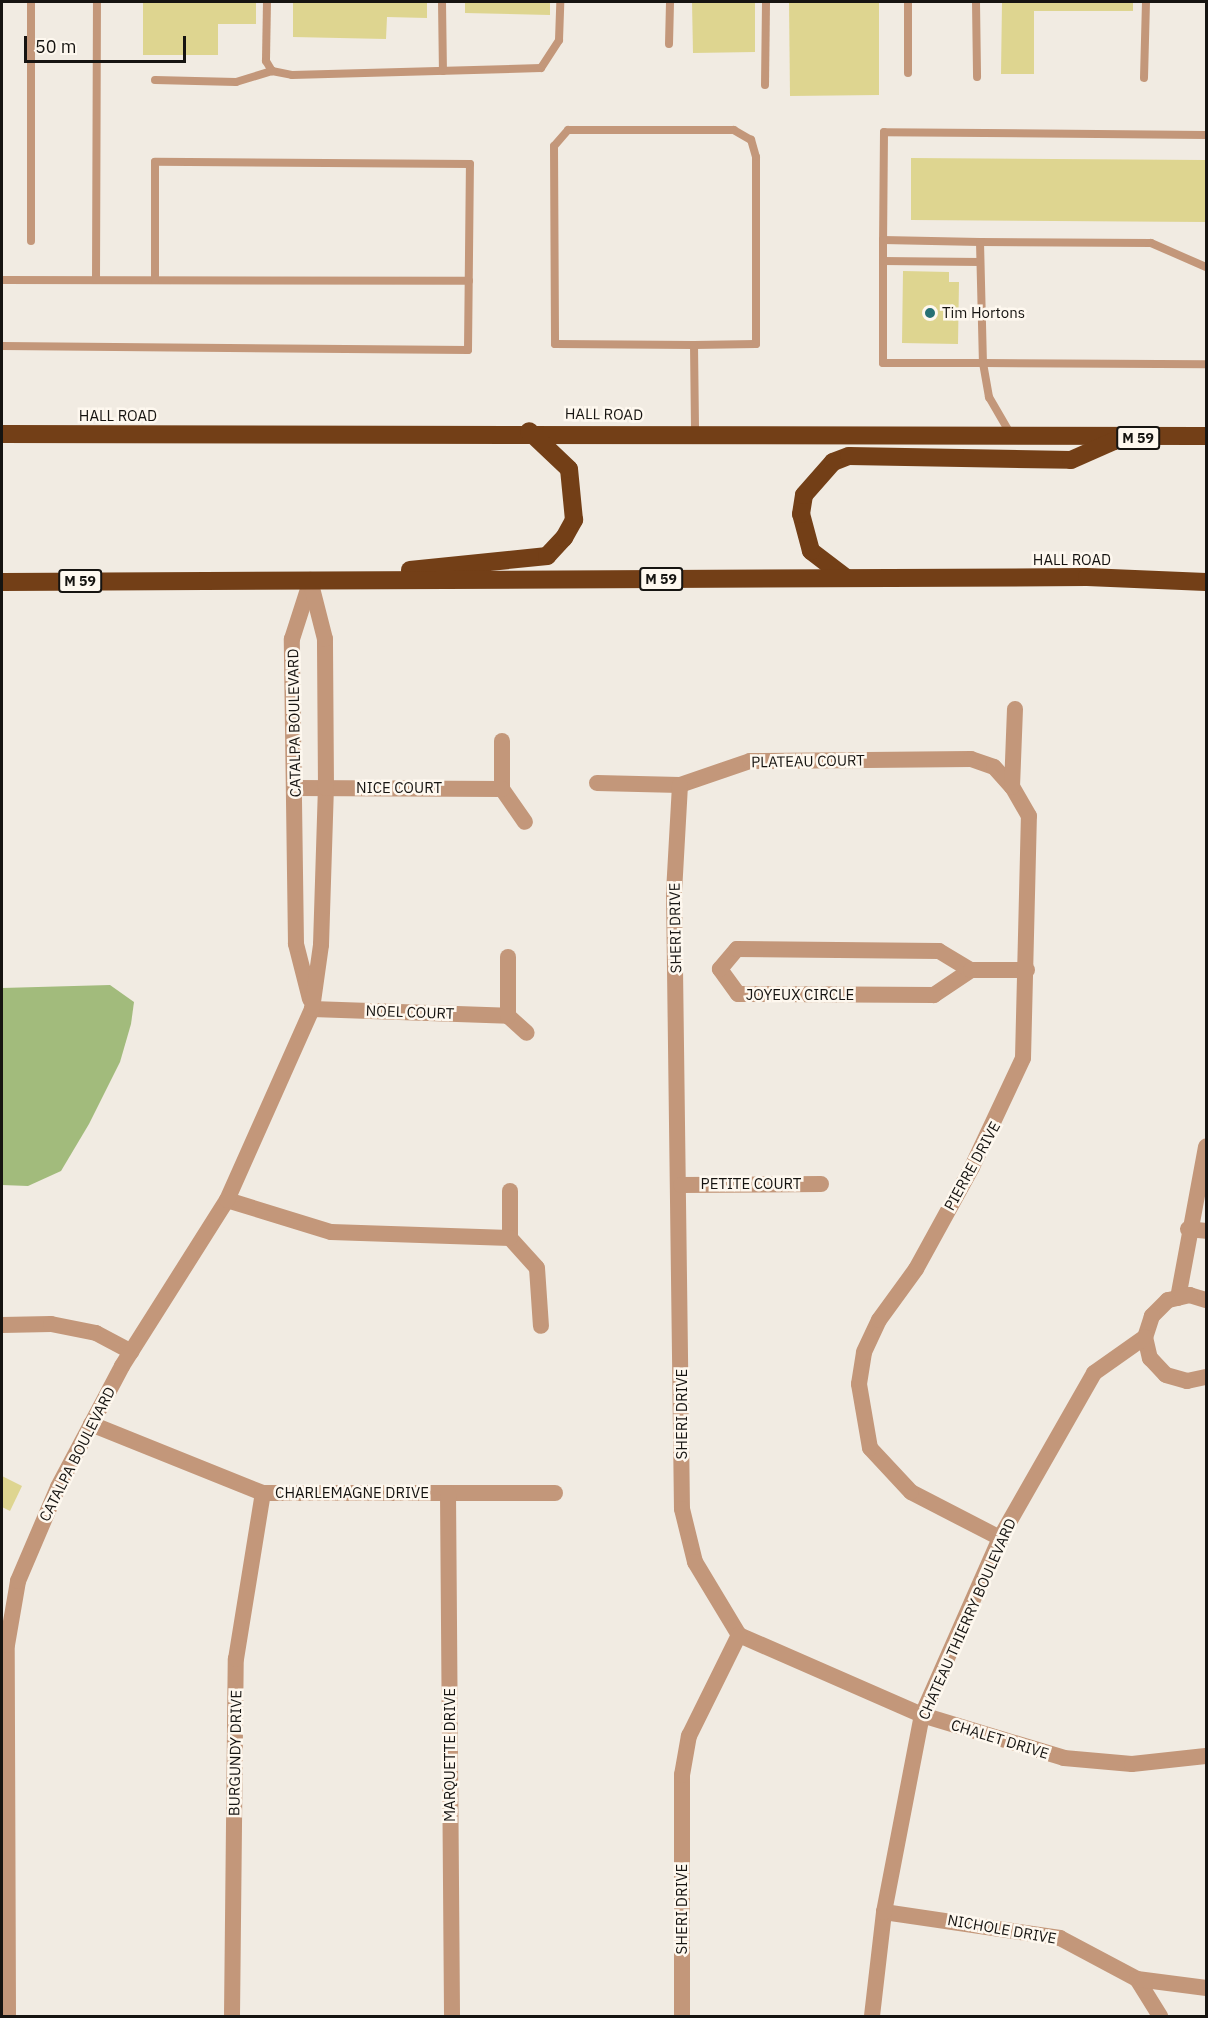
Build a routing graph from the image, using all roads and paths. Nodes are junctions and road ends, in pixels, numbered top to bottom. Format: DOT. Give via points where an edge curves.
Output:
graph roads {
  1 [pos="31,2"];
  2 [pos="97,2"];
  3 [pos="267,2"];
  4 [pos="442,2"];
  5 [pos="560,2"];
  6 [pos="670,2"];
  7 [pos="766,2"];
  8 [pos="908,2"];
  9 [pos="976,2"];
  10 [pos="1146,2"];
  11 [pos="669,44"];
  12 [pos="272,71"];
  13 [pos="443,71"];
  14 [pos="908,73"];
  15 [pos="977,76"];
  16 [pos="1144,78"];
  17 [pos="155,80"];
  18 [pos="765,85"];
  19 [pos="1206,135"];
  20 [pos="883,240"];
  21 [pos="31,241"];
  22 [pos="980,242"];
  23 [pos="883,261"];
  24 [pos="980,262"];
  25 [pos="1206,267"];
  26 [pos="2,280"];
  27 [pos="96,280"];
  28 [pos="155,280"];
  29 [pos="469,281"];
  30 [pos="694,345"];
  31 [pos="2,346"];
  32 [pos="982,363"];
  33 [pos="1206,364"];
  34 [pos="529,431"];
  35 [pos="695,433"];
  36 [pos="2,434"];
  37 [pos="1011,435"];
  38 [pos="1206,436"];
  39 [pos="1119,439"];
  40 [pos="847,578"];
  41 [pos="310,580"];
  42 [pos="2,582"];
  43 [pos="1206,582"];
  44 [pos="1016,709"];
  45 [pos="502,741"];
  46 [pos="597,783"];
  47 [pos="680,785"];
  48 [pos="1012,787"];
  49 [pos="295,788"];
  50 [pos="326,788"];
  51 [pos="502,789"];
  52 [pos="525,822"];
  53 [pos="508,957"];
  54 [pos="971,970"];
  55 [pos="1027,970"];
  56 [pos="312,1009"];
  57 [pos="508,1016"];
  58 [pos="526,1033"];
  59 [pos="1206,1147"];
  60 [pos="821,1184"];
  61 [pos="681,1185"];
  62 [pos="510,1191"];
  63 [pos="227,1200"];
  64 [pos="1188,1229"];
  65 [pos="1206,1231"];
  66 [pos="510,1238"];
  67 [pos="1178,1298"];
  68 [pos="1206,1300"];
  69 [pos="2,1325"];
  70 [pos="541,1326"];
  71 [pos="1145,1337"];
  72 [pos="131,1352"];
  73 [pos="1206,1377"];
  74 [pos="91,1424"];
  75 [pos="263,1493"];
  76 [pos="448,1493"];
  77 [pos="555,1493"];
  78 [pos="1000,1538"];
  79 [pos="739,1635"];
  80 [pos="922,1715"];
  81 [pos="1206,1756"];
  82 [pos="884,1912"];
  83 [pos="1137,1979"];
  84 [pos="1206,1988"];
  85 [pos="8,2016"];
  86 [pos="232,2016"];
  87 [pos="452,2016"];
  88 [pos="682,2016"];
  89 [pos="872,2016"];
  90 [pos="1160,2016"];
  1 -- 21 [label="lane"];
  2 -- 27 [label="lane"];
  3 -- 12 [label="lane" via="266,61"];
  4 -- 13 [label="lane"];
  5 -- 13 [label="lane" via="559,40 548,64"];
  6 -- 11 [label="lane"];
  7 -- 18 [label="lane"];
  8 -- 14 [label="lane"];
  9 -- 15 [label="lane"];
  10 -- 16 [label="lane"];
  12 -- 13 [label="lane" via="292,75"];
  12 -- 17 [label="lane" via="236,82"];
  19 -- 20 [label="lane" via="884,132"];
  20 -- 22 [label="lane"];
  20 -- 23 [label="lane"];
  22 -- 24 [label="lane"];
  22 -- 25 [label="lane" via="1151,243"];
  23 -- 24 [label="lane"];
  23 -- 32 [label="lane" via="883,363"];
  24 -- 32 [label="lane"];
  26 -- 27 [label="lane"];
  27 -- 28 [label="lane"];
  28 -- 29 [label="lane"];
  28 -- 29 [label="lane" via="155,162 167,162 470,164"];
  29 -- 31 [label="lane" via="468,351"];
  30 -- 30 [label="lane" via="555,344 554,146 568,130 734,130 751,140 756,157 756,344"];
  30 -- 35 [label="lane"];
  32 -- 33 [label="lane"];
  32 -- 37 [label="lane" via="989,398"];
  34 -- 35 [label="highway, HALL ROAD / M 59"];
  34 -- 36 [label="highway, HALL ROAD / M 59"];
  34 -- 41 [label="highway" via="568,469 574,498 574,520 547,556"];
  35 -- 37 [label="highway, HALL ROAD / M 59"];
  37 -- 39 [label="highway, HALL ROAD / M 59"];
  38 -- 39 [label="highway, HALL ROAD / M 59"];
  39 -- 40 [label="highway" via="1071,460 849,456 833,462 804,495 801,514 811,551"];
  40 -- 41 [label="highway, HALL ROAD / M 59"];
  40 -- 43 [label="highway, HALL ROAD / M 59"];
  41 -- 42 [label="highway, HALL ROAD / M 59"];
  41 -- 49 [label="street, CATALPA BOULEVARD" via="292,639"];
  41 -- 50 [label="street, CATALPA BOULEVARD" via="325,639"];
  44 -- 48 [label="street"];
  45 -- 51 [label="street"];
  46 -- 47 [label="street, PLATEAU COURT"];
  47 -- 48 [label="street, PLATEAU COURT" via="750,761 971,759 994,768"];
  47 -- 61 [label="street, SHERI DRIVE" via="674,891"];
  48 -- 55 [label="street, PIERRE DRIVE" via="1029,816"];
  49 -- 50 [label="street, NICE COURT"];
  49 -- 56 [label="street, CATALPA BOULEVARD" via="296,944"];
  50 -- 51 [label="street, NICE COURT"];
  50 -- 56 [label="street, CATALPA BOULEVARD" via="321,945"];
  51 -- 52 [label="street"];
  53 -- 57 [label="street"];
  54 -- 54 [label="street, JOYEUX CIRCLE" via="939,951 737,949 720,969 738,994 934,996"];
  54 -- 55 [label="street"];
  55 -- 78 [label="street, PIERRE DRIVE" via="1023,1058 1002,1111 916,1269 879,1320 864,1352 859,1384 870,1448 911,1492"];
  56 -- 57 [label="street, NOEL COURT"];
  56 -- 63 [label="street, CATALPA BOULEVARD"];
  57 -- 58 [label="street"];
  59 -- 64 [label="street"];
  60 -- 61 [label="street, PETITE COURT"];
  61 -- 79 [label="street, SHERI DRIVE" via="682,1509 695,1562"];
  62 -- 66 [label="street"];
  63 -- 66 [label="street" via="331,1232"];
  63 -- 72 [label="street, CATALPA BOULEVARD"];
  64 -- 65 [label="street"];
  64 -- 67 [label="street"];
  66 -- 70 [label="street" via="537,1268"];
  67 -- 68 [label="street"];
  67 -- 71 [label="street" via="1152,1316"];
  69 -- 72 [label="street" via="51,1324 96,1333"];
  71 -- 73 [label="street" via="1150,1359 1166,1375 1187,1381"];
  71 -- 78 [label="street, CHATEAU THIERRY BOULEVARD" via="1094,1373"];
  72 -- 74 [label="street, CATALPA BOULEVARD"];
  74 -- 75 [label="street, CHARLEMAGNE DRIVE"];
  74 -- 85 [label="street, CATALPA BOULEVARD" via="18,1581 7,1645"];
  75 -- 76 [label="street, CHARLEMAGNE DRIVE"];
  75 -- 86 [label="street, BURGUNDY DRIVE" via="236,1659"];
  76 -- 77 [label="street, CHARLEMAGNE DRIVE"];
  76 -- 87 [label="street, MARQUETTE DRIVE"];
  78 -- 80 [label="street, CHATEAU THIERRY BOULEVARD"];
  79 -- 80 [label="street, CHALET DRIVE"];
  79 -- 88 [label="street, SHERI DRIVE" via="689,1736 682,1775"];
  80 -- 81 [label="street, CHALET DRIVE" via="1064,1758 1132,1764"];
  80 -- 82 [label="street, CHATEAU THIERRY BOULEVARD"];
  82 -- 83 [label="street, NICHOLE DRIVE" via="1060,1938"];
  82 -- 89 [label="street, CHATEAU THIERRY BOULEVARD"];
  83 -- 84 [label="street"];
  83 -- 90 [label="street"];
}
